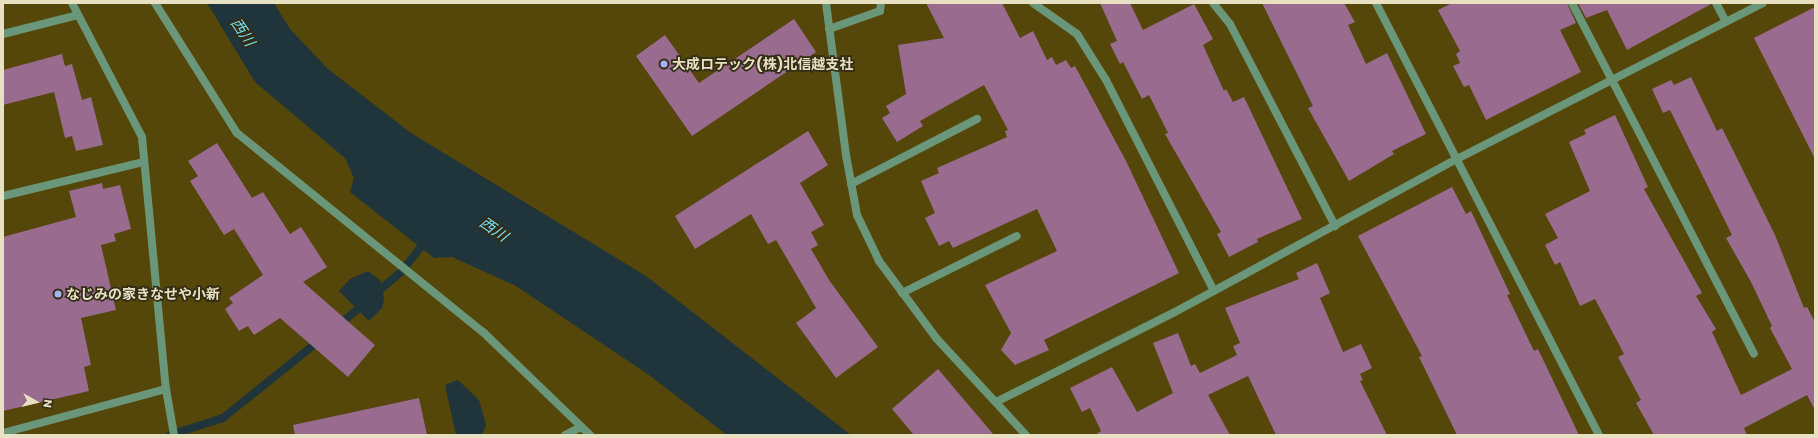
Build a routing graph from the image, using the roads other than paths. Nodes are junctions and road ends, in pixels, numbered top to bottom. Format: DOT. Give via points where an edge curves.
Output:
graph roads {
  1 [pos="72,3"];
  2 [pos="155,3"];
  3 [pos="826,3"];
  4 [pos="881,3"];
  5 [pos="1033,3"];
  6 [pos="1213,3"];
  7 [pos="1376,3"];
  8 [pos="1572,3"];
  9 [pos="1716,3"];
  10 [pos="1763,3"];
  11 [pos="78,15"];
  12 [pos="1726,22"];
  13 [pos="829,29"];
  14 [pos="3,34"];
  15 [pos="1612,80"];
  16 [pos="977,119"];
  17 [pos="1457,159"];
  18 [pos="144,162"];
  19 [pos="851,184"];
  20 [pos="3,196"];
  21 [pos="1335,226"];
  22 [pos="1017,236"];
  23 [pos="1214,291"];
  24 [pos="902,293"];
  25 [pos="1754,354"];
  26 [pos="166,390"];
  27 [pos="996,402"];
  28 [pos="581,427"];
  29 [pos="3,433"];
  30 [pos="174,435"];
  31 [pos="565,435"];
  32 [pos="590,435"];
  33 [pos="1026,435"];
  34 [pos="1600,435"];
  1 -- 11 [label="street"];
  2 -- 28 [label="street" via="237,134 483,332"];
  3 -- 13 [label="street"];
  4 -- 13 [label="street" via="880,11"];
  5 -- 23 [label="street" via="1077,34 1106,80"];
  6 -- 21 [label="street" via="1240,44"];
  7 -- 17 [label="street"];
  8 -- 15 [label="street"];
  9 -- 12 [label="street"];
  10 -- 12 [label="street"];
  11 -- 14 [label="street"];
  11 -- 18 [label="street" via="142,137"];
  12 -- 15 [label="street"];
  13 -- 19 [label="street"];
  15 -- 17 [label="street"];
  15 -- 25 [label="street"];
  16 -- 19 [label="street"];
  17 -- 21 [label="street"];
  17 -- 34 [label="street"];
  18 -- 20 [label="street"];
  18 -- 26 [label="street"];
  19 -- 24 [label="street" via="858,215 879,261"];
  21 -- 23 [label="street"];
  22 -- 24 [label="street"];
  23 -- 27 [label="street"];
  24 -- 27 [label="street" via="937,339"];
  26 -- 29 [label="street"];
  26 -- 30 [label="street"];
  27 -- 33 [label="street"];
  28 -- 31 [label="street"];
  28 -- 32 [label="street"];
}
